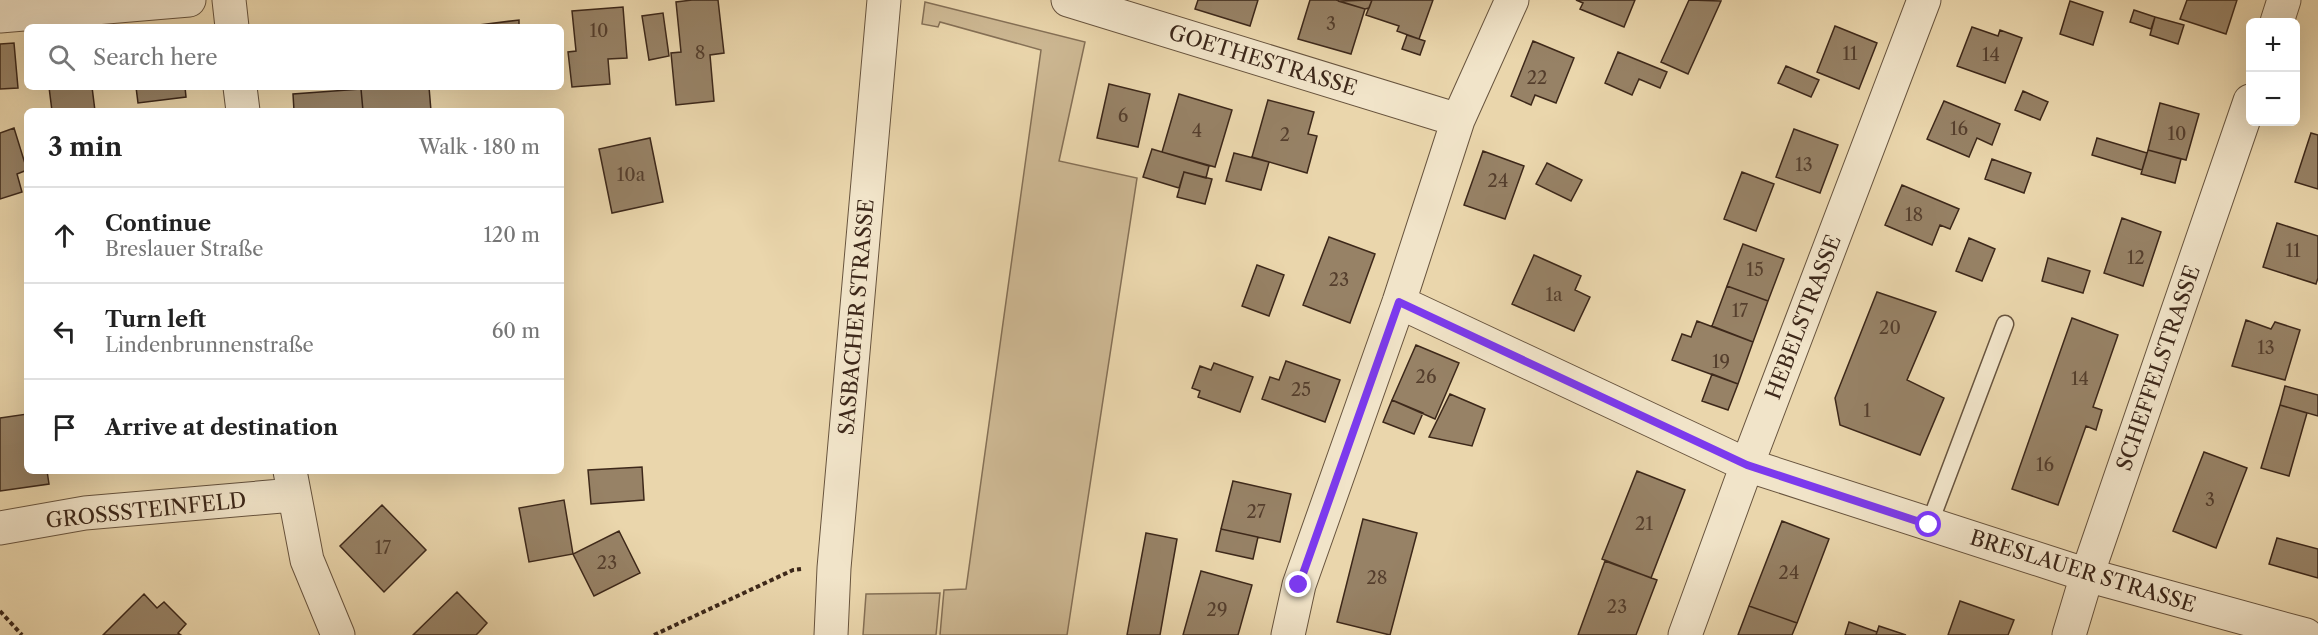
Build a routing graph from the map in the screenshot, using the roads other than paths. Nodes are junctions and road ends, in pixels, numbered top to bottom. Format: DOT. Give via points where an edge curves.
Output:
graph roads {
  1 [pos="189,0"];
  2 [pos="229,0"];
  3 [pos="884,0"];
  4 [pos="1068,0"];
  5 [pos="1512,0"];
  6 [pos="1924,0"];
  7 [pos="2284,0"];
  8 [pos="0,16"];
  9 [pos="2278,18"];
  10 [pos="232,24"];
  11 [pos="240,90"];
  12 [pos="243,108"];
  13 [pos="2246,113"];
  14 [pos="1458,120"];
  15 [pos="1399,302"];
  16 [pos="2005,324"];
  17 [pos="1747,465"];
  18 [pos="292,483"];
  19 [pos="1929,525"];
  20 [pos="0,528"];
  21 [pos="2087,575"];
  22 [pos="338,635"];
  23 [pos="831,635"];
  24 [pos="1288,635"];
  25 [pos="1685,635"];
  26 [pos="2069,635"];
  27 [pos="2306,635"];
  1 -- 8 [label="street"];
  2 -- 10 [label="street"];
  3 -- 23 [label="street, SASBACHER STRASSE"];
  4 -- 14 [label="street, GOETHESTRASSE"];
  5 -- 14 [label="street"];
  6 -- 17 [label="street, HEBELSTRASSE"];
  7 -- 9 [label="street"];
  11 -- 12 [label="street"];
  13 -- 21 [label="street, SCHEFFELSTRASSE"];
  14 -- 15 [label="street"];
  15 -- 17 [label="street, BRESLAUER STRASSE"];
  15 -- 24 [label="street" via="1299,585"];
  16 -- 19 [label="lane"];
  17 -- 19 [label="street, BRESLAUER STRASSE"];
  17 -- 25 [label="street, HEBELSTRASSE"];
  18 -- 20 [label="street, GROSSSTEINFELD"];
  18 -- 22 [label="street, GROSSSTEINFELD" via="307,560"];
  19 -- 21 [label="street, BRESLAUER STRASSE"];
  21 -- 26 [label="street, SCHEFFELSTRASSE"];
  21 -- 27 [label="street, BRESLAUER STRASSE"];
}
